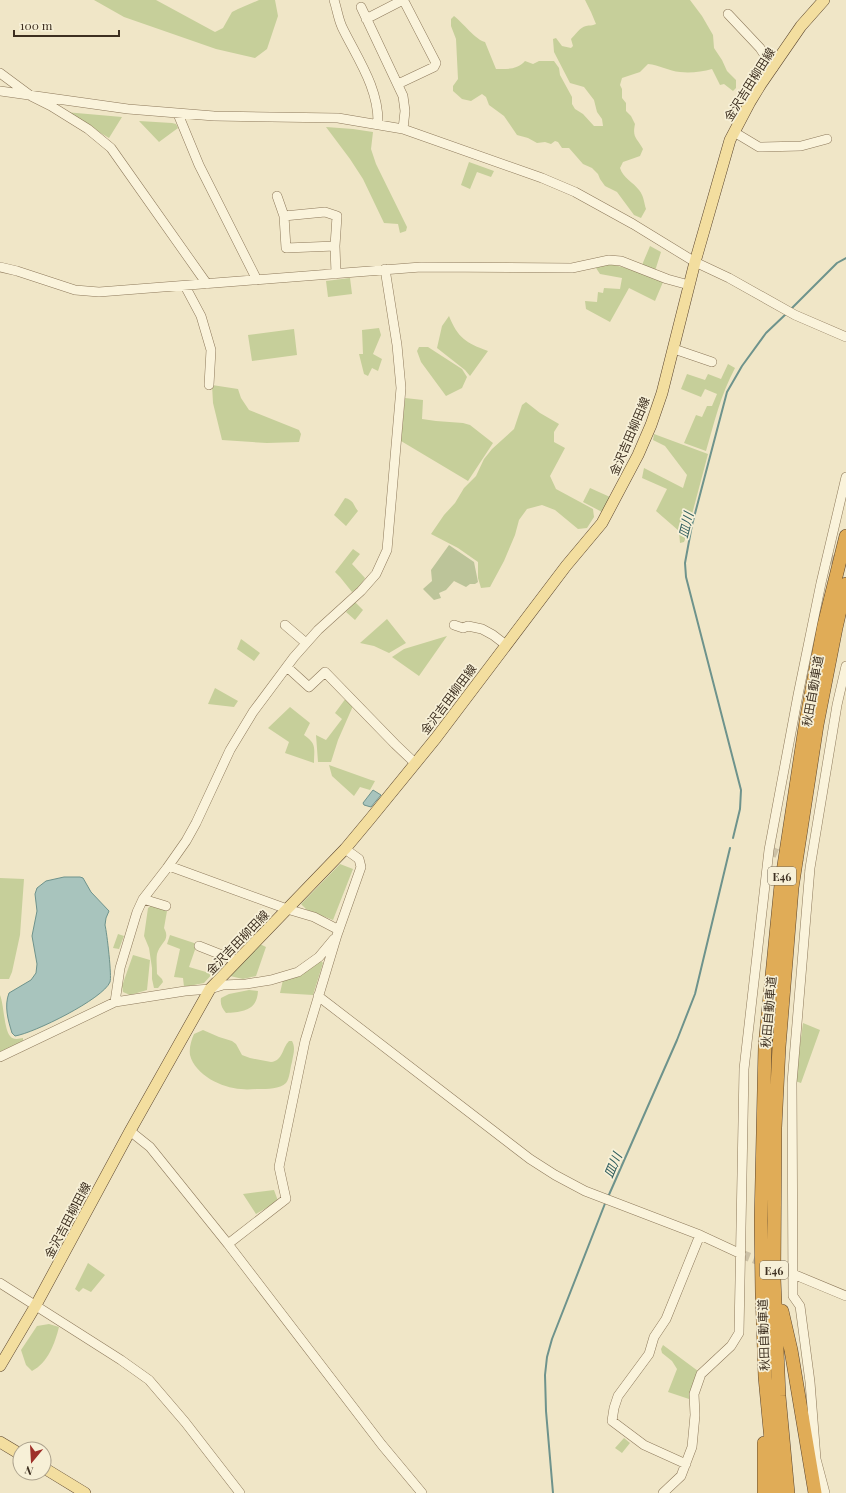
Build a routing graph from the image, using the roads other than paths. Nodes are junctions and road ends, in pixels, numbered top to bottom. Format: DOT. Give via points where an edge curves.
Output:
graph roads {
  1 [pos="334,0"];
  2 [pos="824,0"];
  3 [pos="361,7"];
  4 [pos="728,14"];
  5 [pos="366,19"];
  6 [pos="773,68"];
  7 [pos="0,73"];
  8 [pos="398,84"];
  9 [pos="0,91"];
  10 [pos="31,96"];
  11 [pos="178,114"];
  12 [pos="378,124"];
  13 [pos="403,129"];
  14 [pos="734,132"];
  15 [pos="826,139"];
  16 [pos="277,196"];
  17 [pos="284,216"];
  18 [pos="334,246"];
  19 [pos="695,262"];
  20 [pos="0,267"];
  21 [pos="385,269"];
  22 [pos="336,274"];
  23 [pos="258,280"];
  24 [pos="207,284"];
  25 [pos="689,285"];
  26 [pos="186,286"];
  27 [pos="846,337"];
  28 [pos="674,349"];
  29 [pos="712,362"];
  30 [pos="209,385"];
  31 [pos="846,476"];
  32 [pos="846,536"];
  33 [pos="846,584"];
  34 [pos="285,625"];
  35 [pos="454,625"];
  36 [pos="306,644"];
  37 [pos="506,645"];
  38 [pos="846,666"];
  39 [pos="287,667"];
  40 [pos="415,763"];
  41 [pos="345,849"];
  42 [pos="169,866"];
  43 [pos="143,899"];
  44 [pos="166,906"];
  45 [pos="286,910"];
  46 [pos="338,933"];
  47 [pos="199,946"];
  48 [pos="237,961"];
  49 [pos="210,990"];
  50 [pos="318,996"];
  51 [pos="115,1002"];
  52 [pos="0,1057"];
  53 [pos="130,1131"];
  54 [pos="700,1235"];
  55 [pos="228,1244"];
  56 [pos="741,1254"];
  57 [pos="793,1274"];
  58 [pos="774,1278"];
  59 [pos="0,1283"];
  60 [pos="846,1296"];
  61 [pos="36,1305"];
  62 [pos="0,1366"];
  63 [pos="765,1377"];
  64 [pos="0,1442"];
  65 [pos="12,1449"];
  66 [pos="686,1464"];
  67 [pos="52,1473"];
  68 [pos="85,1493"];
  69 [pos="240,1493"];
  70 [pos="422,1493"];
  71 [pos="663,1493"];
  72 [pos="764,1493"];
  73 [pos="776,1493"];
  74 [pos="788,1493"];
  75 [pos="815,1493"];
  76 [pos="825,1493"];
  1 -- 12 [label="street" via="341,25 366,72 378,114"];
  2 -- 6 [label="main road, 金沢吉田柳田線" via="801,26"];
  3 -- 5 [label="street"];
  4 -- 6 [label="street" via="760,48"];
  5 -- 8 [label="street"];
  5 -- 8 [label="street" via="401,1 405,3 436,63 434,67"];
  6 -- 14 [label="main road, 金沢吉田柳田線"];
  7 -- 10 [label="street"];
  8 -- 13 [label="street" via="405,111"];
  9 -- 10 [label="street"];
  10 -- 11 [label="street"];
  10 -- 24 [label="street" via="88,129 111,148"];
  11 -- 12 [label="street" via="338,118"];
  11 -- 23 [label="street" via="199,165"];
  12 -- 13 [label="street"];
  13 -- 19 [label="street" via="575,192"];
  14 -- 15 [label="street" via="759,147 801,146"];
  14 -- 19 [label="main road, 金沢吉田柳田線"];
  16 -- 17 [label="street"];
  17 -- 18 [label="street" via="286,248"];
  17 -- 18 [label="street" via="325,212 337,216"];
  18 -- 22 [label="street"];
  19 -- 25 [label="main road, 金沢吉田柳田線"];
  19 -- 27 [label="street" via="795,315"];
  20 -- 26 [label="street" via="75,290 106,291"];
  21 -- 22 [label="street"];
  21 -- 25 [label="street" via="572,268 609,260 621,261"];
  21 -- 36 [label="street" via="401,388 387,550 376,574"];
  22 -- 23 [label="street"];
  23 -- 24 [label="street"];
  24 -- 26 [label="street"];
  25 -- 28 [label="main road, 金沢吉田柳田線"];
  26 -- 30 [label="street" via="201,316 211,350"];
  28 -- 29 [label="street"];
  28 -- 37 [label="main road, 金沢吉田柳田線" via="662,393 638,455 602,523"];
  31 -- 56 [label="street" via="821,583 769,850 744,1069"];
  32 -- 63 [label="highway, 秋田自動車道 / E46" via="824,625 806,721 781,885 771,978 762,1128 761,1221"];
  33 -- 58 [label="highway, 秋田自動車道 / E46" via="817,725 792,888 775,1128"];
  34 -- 36 [label="street"];
  35 -- 37 [label="street" via="482,629 494,634"];
  36 -- 39 [label="street"];
  37 -- 40 [label="main road, 金沢吉田柳田線"];
  38 -- 57 [label="street" via="837,705 810,868 792,1083"];
  39 -- 40 [label="street" via="309,687 326,672"];
  39 -- 42 [label="street" via="253,712 227,757 196,824"];
  40 -- 41 [label="main road, 金沢吉田柳田線"];
  41 -- 45 [label="main road, 金沢吉田柳田線"];
  41 -- 46 [label="street" via="359,859 361,867"];
  42 -- 43 [label="street"];
  42 -- 45 [label="street"];
  43 -- 44 [label="street"];
  43 -- 51 [label="street" via="120,968"];
  45 -- 46 [label="street" via="314,917"];
  45 -- 48 [label="main road, 金沢吉田柳田線"];
  46 -- 49 [label="street" via="319,957 298,972 271,980 223,985"];
  46 -- 50 [label="street"];
  47 -- 48 [label="street"];
  48 -- 49 [label="main road, 金沢吉田柳田線"];
  49 -- 51 [label="street" via="185,990"];
  49 -- 53 [label="main road, 金沢吉田柳田線"];
  50 -- 54 [label="street" via="530,1159 573,1184"];
  50 -- 55 [label="street" via="305,1041 279,1167 286,1199"];
  51 -- 52 [label="street"];
  53 -- 55 [label="street" via="150,1147"];
  53 -- 61 [label="main road, 金沢吉田柳田線"];
  54 -- 56 [label="street"];
  54 -- 66 [label="street" via="666,1319 654,1337 649,1354 618,1396 612,1421 644,1446"];
  55 -- 70 [label="street"];
  56 -- 66 [label="street" via="739,1333 731,1346 701,1374 694,1394 692,1447"];
  57 -- 60 [label="street"];
  57 -- 76 [label="street" via="793,1296 800,1306 806,1351 816,1459"];
  58 -- 74 [label="highway, 秋田自動車道 / E46" via="779,1396"];
  58 -- 75 [label="highway" via="791,1350"];
  59 -- 61 [label="street"];
  61 -- 62 [label="main road, 金沢吉田柳田線"];
  61 -- 69 [label="street" via="149,1380"];
  63 -- 72 [label="highway"];
  63 -- 73 [label="highway, 秋田自動車道 / E46"];
  64 -- 65 [label="main road"];
  66 -- 71 [label="street" via="681,1476"];
  67 -- 68 [label="main road"];
}
